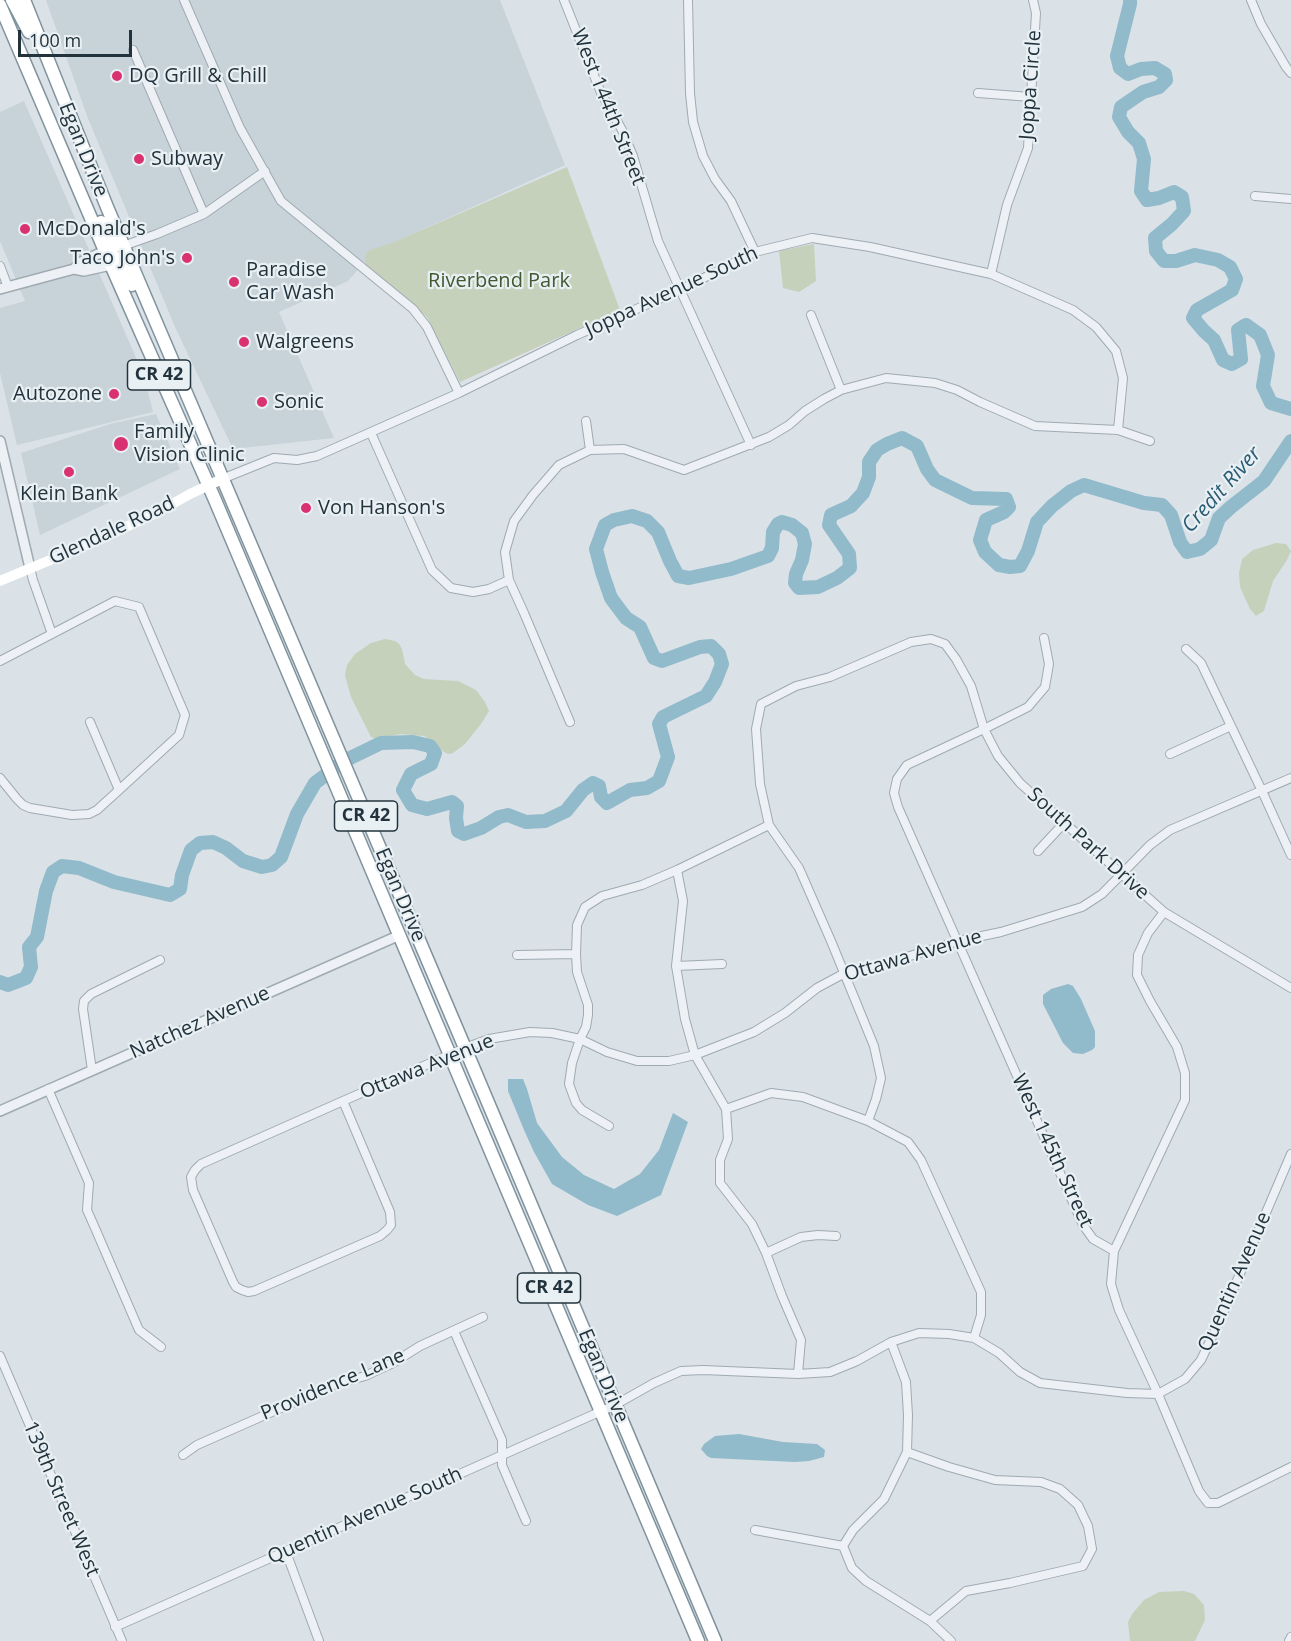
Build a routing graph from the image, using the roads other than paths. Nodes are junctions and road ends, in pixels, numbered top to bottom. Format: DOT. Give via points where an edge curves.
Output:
graph roads {
  1 [pos="12,0"];
  2 [pos="24,0"];
  3 [pos="184,0"];
  4 [pos="564,0"];
  5 [pos="688,0"];
  6 [pos="1033,0"];
  7 [pos="1251,0"];
  8 [pos="0,5"];
  9 [pos="133,50"];
  10 [pos="1291,73"];
  11 [pos="57,83"];
  12 [pos="978,93"];
  13 [pos="1031,97"];
  14 [pos="54,130"];
  15 [pos="265,171"];
  16 [pos="1255,196"];
  17 [pos="1291,199"];
  18 [pos="204,214"];
  19 [pos="123,246"];
  20 [pos="755,252"];
  21 [pos="108,259"];
  22 [pos="0,266"];
  23 [pos="991,274"];
  24 [pos="4,288"];
  25 [pos="680,290"];
  26 [pos="811,315"];
  27 [pos="177,371"];
  28 [pos="841,390"];
  29 [pos="459,393"];
  30 [pos="586,422"];
  31 [pos="1118,430"];
  32 [pos="371,433"];
  33 [pos="0,441"];
  34 [pos="1150,441"];
  35 [pos="751,445"];
  36 [pos="590,450"];
  37 [pos="222,479"];
  38 [pos="208,485"];
  39 [pos="30,567"];
  40 [pos="0,580"];
  41 [pos="508,580"];
  42 [pos="52,634"];
  43 [pos="1044,638"];
  44 [pos="1186,650"];
  45 [pos="0,661"];
  46 [pos="90,722"];
  47 [pos="570,722"];
  48 [pos="1232,726"];
  49 [pos="984,729"];
  50 [pos="1170,754"];
  51 [pos="0,778"];
  52 [pos="1291,778"];
  53 [pos="119,790"];
  54 [pos="1262,791"];
  55 [pos="1065,822"];
  56 [pos="769,825"];
  57 [pos="1038,851"];
  58 [pos="1291,855"];
  59 [pos="677,870"];
  60 [pos="1121,874"];
  61 [pos="1164,912"];
  62 [pos="400,935"];
  63 [pos="958,941"];
  64 [pos="576,954"];
  65 [pos="517,955"];
  66 [pos="160,960"];
  67 [pos="722,964"];
  68 [pos="676,966"];
  69 [pos="843,974"];
  70 [pos="1290,986"];
  71 [pos="580,1039"];
  72 [pos="465,1048"];
  73 [pos="450,1055"];
  74 [pos="695,1055"];
  75 [pos="92,1070"];
  76 [pos="48,1089"];
  77 [pos="343,1101"];
  78 [pos="726,1108"];
  79 [pos="0,1111"];
  80 [pos="868,1121"];
  81 [pos="609,1126"];
  82 [pos="1291,1154"];
  83 [pos="836,1236"];
  84 [pos="1114,1251"];
  85 [pos="766,1253"];
  86 [pos="483,1317"];
  87 [pos="454,1331"];
  88 [pos="974,1338"];
  89 [pos="891,1342"];
  90 [pos="161,1347"];
  91 [pos="0,1356"];
  92 [pos="798,1374"];
  93 [pos="1158,1394"];
  94 [pos="615,1405"];
  95 [pos="600,1411"];
  96 [pos="907,1452"];
  97 [pos="183,1455"];
  98 [pos="502,1455"];
  99 [pos="1291,1467"];
  100 [pos="526,1521"];
  101 [pos="755,1530"];
  102 [pos="843,1546"];
  103 [pos="286,1552"];
  104 [pos="930,1621"];
  105 [pos="116,1627"];
  106 [pos="122,1641"];
  107 [pos="319,1641"];
  108 [pos="698,1641"];
  109 [pos="716,1641"];
  110 [pos="951,1641"];
  1 -- 11 [label="highway"];
  2 -- 11 [label="highway, CR 42"];
  3 -- 15 [label="street" via="240,128"];
  4 -- 25 [label="street, West 144th Street" via="601,93 629,147 658,241"];
  5 -- 20 [label="street" via="693,122 703,156 731,201"];
  6 -- 13 [label="street, Joppa Circle" via="1036,13"];
  7 -- 10 [label="street"];
  8 -- 14 [label="highway, CR 42"];
  9 -- 18 [label="street"];
  11 -- 19 [label="highway, Egan Drive / CR 42"];
  12 -- 13 [label="street"];
  13 -- 23 [label="street, Joppa Circle" via="1028,148 1007,205"];
  14 -- 19 [label="highway" via="106,233 112,243"];
  14 -- 21 [label="highway, Egan Drive / CR 42"];
  15 -- 18 [label="street"];
  15 -- 29 [label="street" via="281,201 413,309 427,327"];
  16 -- 17 [label="street"];
  18 -- 19 [label="street"];
  19 -- 27 [label="highway, Egan Drive / CR 42"];
  20 -- 23 [label="street, Joppa Avenue South" via="812,238"];
  20 -- 25 [label="street, Joppa Avenue South"];
  21 -- 24 [label="street" via="98,254 74,270"];
  21 -- 27 [label="highway" via="115,257 123,267"];
  21 -- 38 [label="highway, Egan Drive / CR 42"];
  22 -- 24 [label="street"];
  23 -- 31 [label="street, Joppa Avenue South" via="1074,310 1096,327 1116,351 1123,378"];
  25 -- 29 [label="street, Joppa Avenue South"];
  25 -- 35 [label="street, West 144th Street"];
  26 -- 28 [label="street"];
  27 -- 37 [label="highway, Egan Drive / CR 42"];
  28 -- 31 [label="street" via="886,378 935,383 1035,426"];
  28 -- 35 [label="street"];
  29 -- 32 [label="street, Joppa Avenue South"];
  30 -- 36 [label="street"];
  31 -- 34 [label="street"];
  32 -- 37 [label="street, Joppa Avenue South" via="317,456 297,460 274,458"];
  32 -- 41 [label="street" via="432,570 451,588 473,592"];
  33 -- 39 [label="street"];
  35 -- 36 [label="street" via="684,470 624,448"];
  36 -- 41 [label="street" via="559,465 514,521 505,552"];
  37 -- 38 [label="main road, Glendale Road"];
  37 -- 72 [label="highway, Egan Drive / CR 42"];
  38 -- 39 [label="main road, Glendale Road" via="110,534"];
  38 -- 62 [label="highway, Egan Drive / CR 42"];
  39 -- 40 [label="main road, Glendale Road"];
  39 -- 42 [label="street"];
  41 -- 47 [label="street"];
  42 -- 45 [label="street"];
  42 -- 53 [label="street" via="116,601 139,607 185,715 178,735"];
  43 -- 49 [label="street" via="1049,664 1045,687 1028,707"];
  44 -- 48 [label="street" via="1201,663"];
  46 -- 53 [label="street"];
  48 -- 50 [label="street"];
  48 -- 54 [label="street"];
  49 -- 55 [label="street, South Park Drive" via="998,756 1020,783"];
  49 -- 56 [label="street, South Park Drive" via="956,659 945,644 931,639 911,642 830,677 796,686 761,704 756,729 760,784"];
  49 -- 63 [label="street, West 145th Street" via="907,765 897,779 894,793"];
  51 -- 53 [label="street" via="23,805 81,815 97,810"];
  52 -- 54 [label="street, Ottawa Avenue"];
  54 -- 58 [label="street"];
  54 -- 60 [label="street, Ottawa Avenue" via="1170,830"];
  55 -- 57 [label="street"];
  55 -- 60 [label="street, South Park Drive"];
  56 -- 59 [label="street"];
  56 -- 69 [label="street" via="799,868"];
  59 -- 64 [label="street" via="602,896 585,907 577,925"];
  59 -- 68 [label="street" via="683,901"];
  60 -- 61 [label="street, South Park Drive"];
  60 -- 63 [label="street, Ottawa Avenue" via="1082,907"];
  61 -- 70 [label="street, South Park Drive"];
  61 -- 84 [label="street" via="1138,955 1137,975 1177,1047 1185,1073 1185,1100"];
  62 -- 73 [label="highway, Egan Drive / CR 42"];
  62 -- 75 [label="street, Natchez Avenue"];
  63 -- 69 [label="street, Ottawa Avenue"];
  63 -- 84 [label="street, West 145th Street" via="1083,1226 1093,1239"];
  64 -- 65 [label="street"];
  64 -- 71 [label="street" via="577,972 588,1005 586,1027"];
  66 -- 75 [label="street" via="84,1001"];
  67 -- 68 [label="street"];
  68 -- 74 [label="street"];
  69 -- 74 [label="street, Ottawa Avenue" via="816,988 754,1032"];
  69 -- 80 [label="street" via="874,1046 881,1078"];
  71 -- 72 [label="street, Ottawa Avenue" via="530,1032"];
  71 -- 74 [label="street, Ottawa Avenue" via="637,1061 669,1061"];
  71 -- 81 [label="street" via="569,1073 572,1094 582,1110"];
  72 -- 73 [label="street, Ottawa Avenue"];
  72 -- 94 [label="highway, Egan Drive / CR 42"];
  73 -- 77 [label="street, Ottawa Avenue"];
  73 -- 95 [label="highway, Egan Drive / CR 42"];
  74 -- 78 [label="street"];
  75 -- 76 [label="street, Natchez Avenue"];
  76 -- 79 [label="street, Natchez Avenue"];
  76 -- 90 [label="street" via="89,1183 87,1210 104,1249 140,1330"];
  77 -- 77 [label="street, Ottawa Avenue" via="195,1170 191,1177 193,1190 236,1287 254,1291 380,1236 391,1225 390,1212"];
  78 -- 80 [label="street" via="771,1093 804,1097"];
  78 -- 85 [label="street" via="728,1139 720,1160 720,1183 752,1224"];
  80 -- 88 [label="street" via="908,1142 921,1160 981,1292 981,1315"];
  82 -- 93 [label="street, Quentin Avenue" via="1201,1360 1185,1379"];
  83 -- 85 [label="street" via="801,1237"];
  84 -- 93 [label="street" via="1112,1284 1119,1310"];
  85 -- 92 [label="street" via="801,1340"];
  86 -- 87 [label="street, Providence Lane"];
  87 -- 97 [label="street, Providence Lane" via="365,1376 333,1384 197,1445"];
  87 -- 98 [label="street" via="502,1440"];
  88 -- 89 [label="street" via="918,1333"];
  88 -- 93 [label="street" via="1040,1383"];
  89 -- 92 [label="street" via="830,1372"];
  89 -- 96 [label="street" via="906,1382"];
  91 -- 105 [label="street, 139th Street West"];
  92 -- 94 [label="street" via="681,1371"];
  93 -- 99 [label="street" via="1199,1491 1208,1503 1218,1503"];
  94 -- 95 [label="street, Quentin Avenue South"];
  94 -- 109 [label="highway, Egan Drive / CR 42"];
  95 -- 98 [label="street, Quentin Avenue South"];
  95 -- 108 [label="highway, Egan Drive / CR 42"];
  96 -- 102 [label="street" via="884,1499"];
  96 -- 104 [label="street" via="995,1480 1041,1482 1060,1489 1078,1504 1088,1526 1092,1549 1083,1566 966,1591"];
  98 -- 100 [label="street" via="502,1466"];
  98 -- 103 [label="street, Quentin Avenue South"];
  101 -- 102 [label="street"];
  102 -- 104 [label="street" via="852,1568 866,1581"];
  103 -- 105 [label="street, Quentin Avenue South"];
  103 -- 107 [label="street"];
  104 -- 110 [label="street"];
  105 -- 106 [label="street, 139th Street West"];
}
